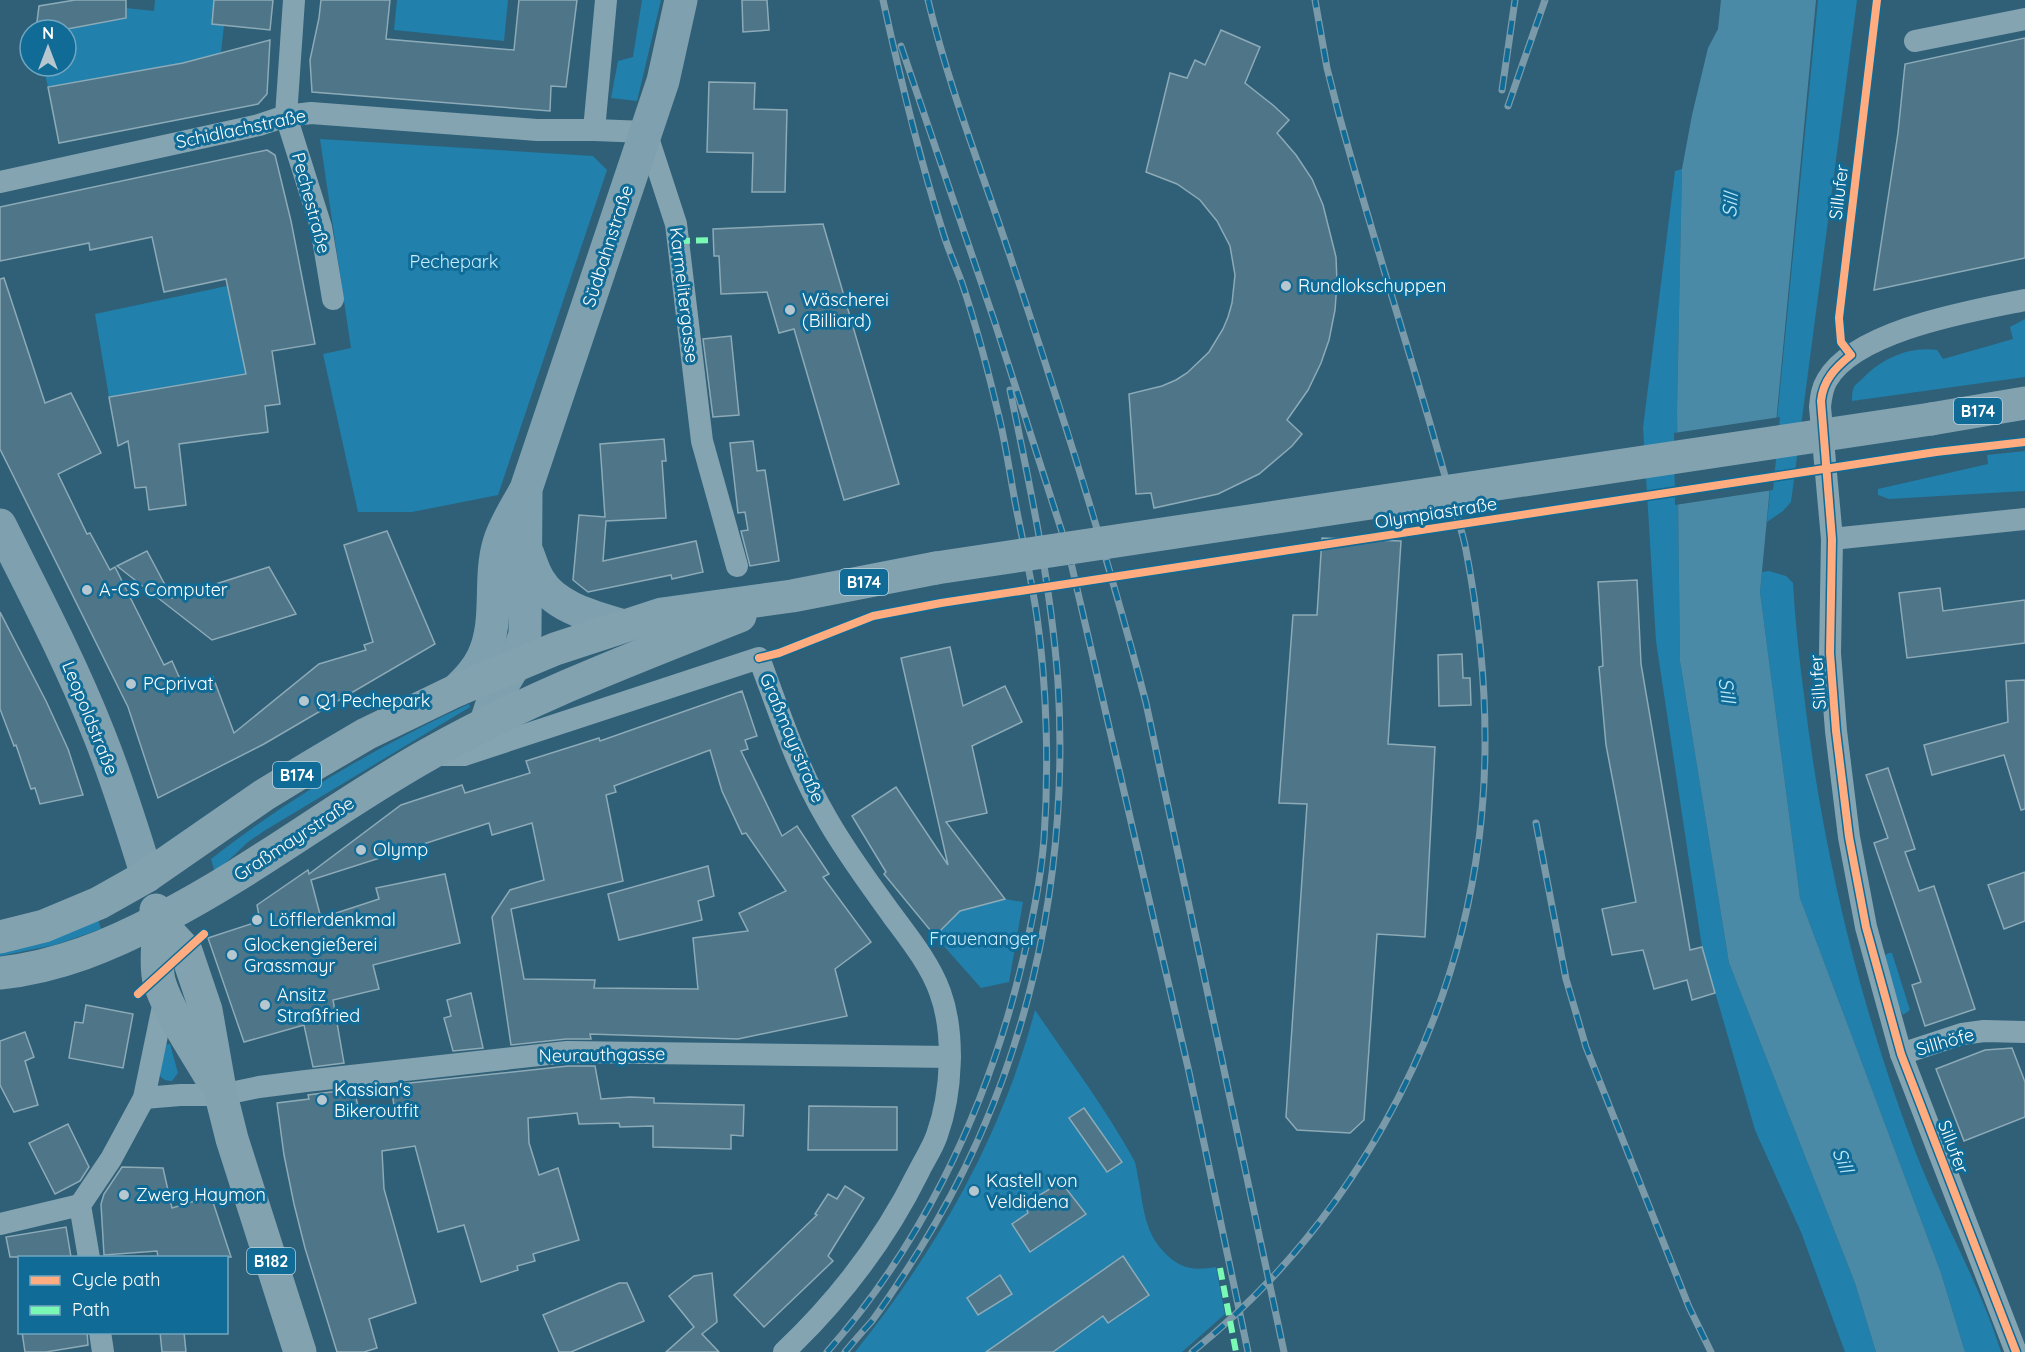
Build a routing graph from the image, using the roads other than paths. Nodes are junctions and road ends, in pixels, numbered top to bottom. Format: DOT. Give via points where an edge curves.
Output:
graph roads {
  1 [pos="294,0"];
  2 [pos="606,0"];
  3 [pos="681,0"];
  4 [pos="2025,19"];
  5 [pos="1915,41"];
  6 [pos="286,116"];
  7 [pos="594,130"];
  8 [pos="646,132"];
  9 [pos="0,182"];
  10 [pos="333,299"];
  11 [pos="2025,300"];
  12 [pos="2025,403"];
  13 [pos="526,489"];
  14 [pos="2025,519"];
  15 [pos="0,525"];
  16 [pos="1832,539"];
  17 [pos="527,551"];
  18 [pos="737,566"];
  19 [pos="936,568"];
  20 [pos="792,596"];
  21 [pos="624,626"];
  22 [pos="514,666"];
  23 [pos="457,690"];
  24 [pos="485,725"];
  25 [pos="427,755"];
  26 [pos="147,876"];
  27 [pos="158,921"];
  28 [pos="0,938"];
  29 [pos="0,973"];
  30 [pos="168,1001"];
  31 [pos="2025,1032"];
  32 [pos="1901,1054"];
  33 [pos="950,1057"];
  34 [pos="221,1095"];
  35 [pos="144,1098"];
  36 [pos="80,1205"];
  37 [pos="0,1224"];
  38 [pos="89,1256"];
  39 [pos="100,1334"];
  40 [pos="103,1352"];
  41 [pos="300,1352"];
  42 [pos="784,1352"];
  43 [pos="2016,1352"];
  1 -- 6 [label="street, Pechestraße"];
  2 -- 7 [label="street"];
  3 -- 8 [label="street, Südbahnstraße" via="663,81"];
  4 -- 5 [label="street"];
  6 -- 7 [label="street, Schidlachstraße" via="311,113 537,130"];
  6 -- 9 [label="street, Schidlachstraße"];
  6 -- 10 [label="street, Pechestraße" via="321,227"];
  7 -- 8 [label="street"];
  8 -- 13 [label="street, Südbahnstraße"];
  8 -- 18 [label="street, Karmelitergasse" via="676,224 702,441"];
  11 -- 16 [label="street, Sillufer" via="1934,320 1885,337 1851,355 1828,378 1821,401"];
  12 -- 19 [label="main road, Olympiastraße / B174, bridge"];
  13 -- 17 [label="street"];
  13 -- 23 [label="street" via="499,542 488,645 473,673"];
  14 -- 16 [label="street"];
  15 -- 26 [label="street, Leopoldstraße" via="63,651 98,732"];
  16 -- 32 [label="street, Sillufer" via="1830,653 1850,837 1866,927"];
  17 -- 21 [label="street" via="540,582 561,602"];
  17 -- 22 [label="street" via="525,634"];
  19 -- 20 [label="main road, Graßmayrstraße / B174"];
  20 -- 21 [label="main road, Graßmayrstraße / B174" via="662,614"];
  20 -- 24 [label="main road, Graßmayrstraße / B174" via="607,668"];
  21 -- 22 [label="main road, Graßmayrstraße / B174"];
  22 -- 23 [label="main road, Graßmayrstraße / B174"];
  22 -- 24 [label="street" via="493,701"];
  23 -- 26 [label="main road, Graßmayrstraße / B174" via="315,764"];
  24 -- 25 [label="main road, Graßmayrstraße / B174"];
  25 -- 27 [label="main road, Graßmayrstraße / B174" via="216,890"];
  25 -- 33 [label="street, Graßmayrstraße" via="464,755 759,658 826,817 918,950 939,990 948,1021"];
  26 -- 27 [label="main road, Leopoldstraße"];
  26 -- 28 [label="main road, B174" via="81,912"];
  27 -- 29 [label="main road, B174" via="69,959"];
  27 -- 30 [label="main road, Leopoldstraße / B182" via="158,977"];
  27 -- 34 [label="main road, Leopoldstraße / B182" via="186,951 206,1011"];
  30 -- 34 [label="main road, Leopoldstraße / B182"];
  30 -- 35 [label="street" via="162,1011"];
  31 -- 32 [label="street, Sillhöfe" via="1962,1034"];
  32 -- 43 [label="street, Sillufer"];
  33 -- 34 [label="street, Neurauthgasse" via="567,1053 306,1081"];
  33 -- 42 [label="street" via="937,1135 911,1188 848,1284"];
  34 -- 35 [label="street, Neurauthgasse"];
  34 -- 41 [label="main road, Leopoldstraße / B182"];
  35 -- 36 [label="street" via="111,1160"];
  36 -- 37 [label="street"];
  36 -- 38 [label="street"];
  39 -- 40 [label="street"];
}
